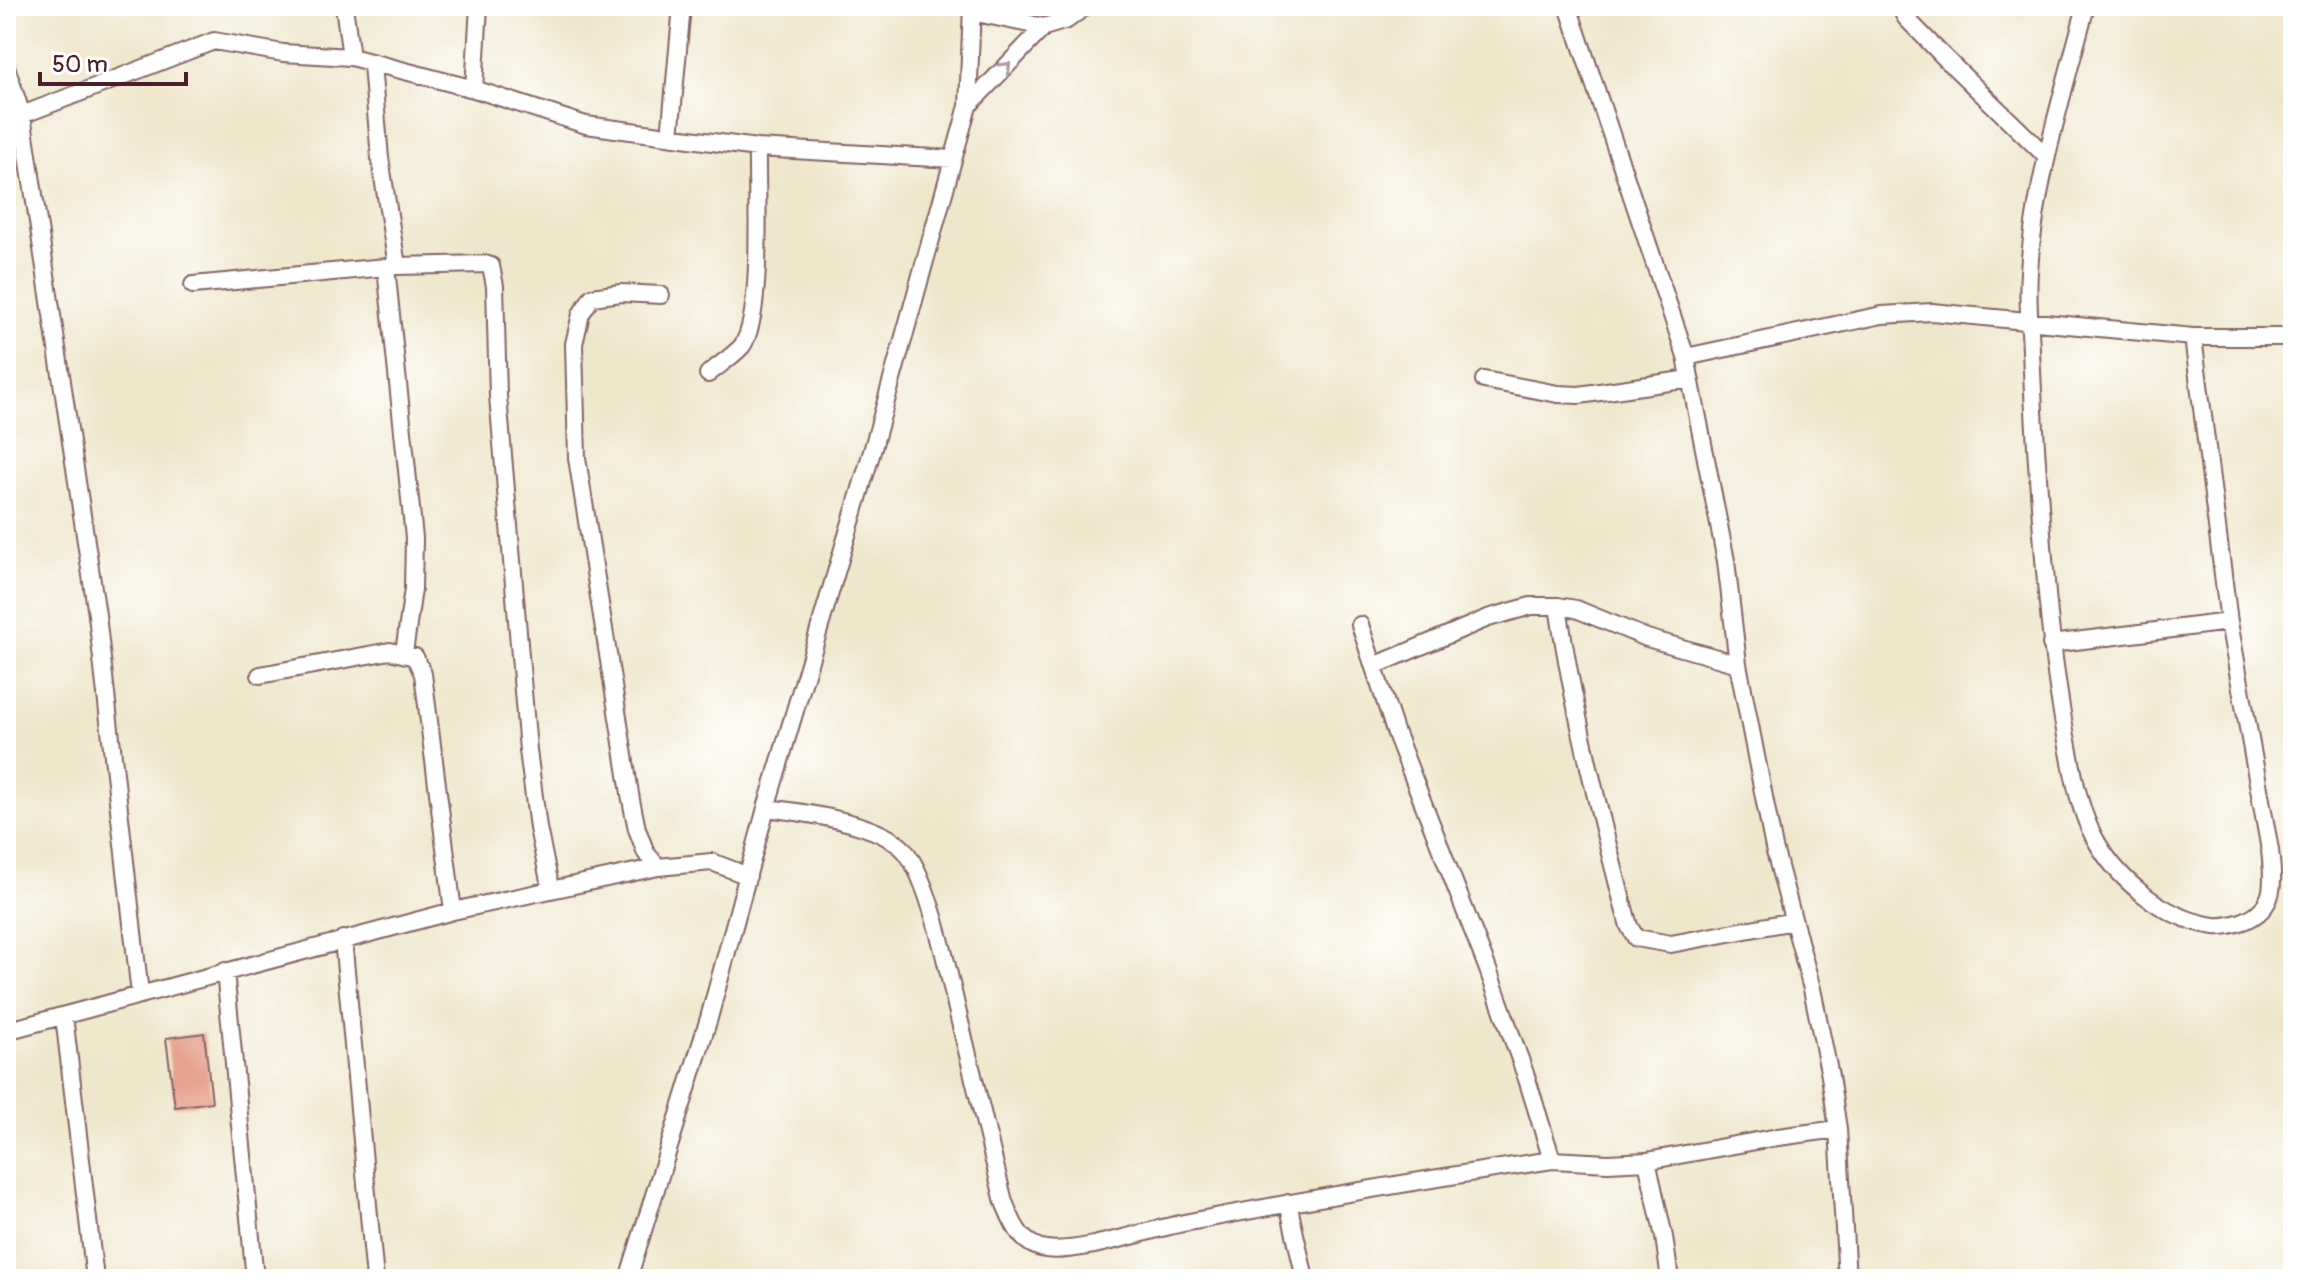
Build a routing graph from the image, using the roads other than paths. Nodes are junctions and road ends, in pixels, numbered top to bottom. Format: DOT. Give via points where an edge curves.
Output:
graph roads {
  1 [pos="344,6"];
  2 [pos="479,6"];
  3 [pos="682,6"];
  4 [pos="1086,6"];
  5 [pos="1568,6"];
  6 [pos="1899,6"];
  7 [pos="2086,6"];
  8 [pos="972,9"];
  9 [pos="1044,27"];
  10 [pos="351,57"];
  11 [pos="372,65"];
  12 [pos="6,67"];
  13 [pos="474,89"];
  14 [pos="968,106"];
  15 [pos="22,115"];
  16 [pos="6,129"];
  17 [pos="670,136"];
  18 [pos="757,148"];
  19 [pos="2047,157"];
  20 [pos="952,159"];
  21 [pos="391,266"];
  22 [pos="193,285"];
  23 [pos="661,295"];
  24 [pos="2030,320"];
  25 [pos="2193,337"];
  26 [pos="2293,337"];
  27 [pos="1686,357"];
  28 [pos="708,374"];
  29 [pos="1690,379"];
  30 [pos="1484,380"];
  31 [pos="1558,606"];
  32 [pos="2229,622"];
  33 [pos="1360,625"];
  34 [pos="2051,644"];
  35 [pos="404,653"];
  36 [pos="1738,664"];
  37 [pos="1374,666"];
  38 [pos="260,675"];
  39 [pos="766,808"];
  40 [pos="658,867"];
  41 [pos="748,876"];
  42 [pos="551,890"];
  43 [pos="453,911"];
  44 [pos="1794,921"];
  45 [pos="343,939"];
  46 [pos="225,971"];
  47 [pos="140,994"];
  48 [pos="64,1016"];
  49 [pos="6,1031"];
  50 [pos="1838,1129"];
  51 [pos="1552,1160"];
  52 [pos="1647,1161"];
  53 [pos="1288,1203"];
  54 [pos="95,1279"];
  55 [pos="255,1279"];
  56 [pos="375,1279"];
  57 [pos="628,1279"];
  58 [pos="1305,1279"];
  59 [pos="1670,1279"];
  60 [pos="1847,1279"];
  1 -- 10 [label="street"];
  2 -- 13 [label="street"];
  3 -- 17 [label="street"];
  4 -- 9 [label="street" via="1067,20"];
  5 -- 27 [label="street"];
  6 -- 19 [label="street"];
  7 -- 19 [label="street"];
  8 -- 9 [label="street"];
  8 -- 14 [label="street"];
  14 -- 9 [label="street, one-way"];
  10 -- 11 [label="street"];
  10 -- 15 [label="street" via="214,41"];
  11 -- 13 [label="street"];
  11 -- 21 [label="street"];
  12 -- 15 [label="street"];
  13 -- 17 [label="street" via="586,125"];
  14 -- 20 [label="street"];
  15 -- 16 [label="street"];
  15 -- 47 [label="street" via="97,615"];
  17 -- 18 [label="street"];
  18 -- 20 [label="street"];
  18 -- 28 [label="street" via="752,322 742,345"];
  19 -- 24 [label="street" via="2030,263"];
  20 -- 39 [label="street"];
  21 -- 22 [label="street"];
  21 -- 35 [label="street" via="414,538"];
  21 -- 42 [label="street" via="485,264 493,271 498,396 528,750"];
  23 -- 40 [label="street" via="592,297 581,314 574,344 577,458 614,699 637,829"];
  24 -- 25 [label="street"];
  24 -- 27 [label="street" via="1932,312 1882,315"];
  24 -- 34 [label="street"];
  25 -- 26 [label="street"];
  25 -- 32 [label="street"];
  27 -- 29 [label="street"];
  29 -- 30 [label="street" via="1579,395"];
  29 -- 36 [label="street" via="1726,561"];
  31 -- 36 [label="street"];
  31 -- 37 [label="street" via="1531,606 1488,618"];
  31 -- 44 [label="street" via="1583,741 1636,938 1671,944"];
  32 -- 34 [label="street"];
  32 -- 34 [label="street" via="2273,881 2269,903 2233,925 2215,926 2174,912 2137,890 2113,866 2090,829 2073,772"];
  33 -- 37 [label="street"];
  35 -- 38 [label="street" via="390,651"];
  35 -- 43 [label="street" via="415,657 423,674"];
  36 -- 44 [label="street"];
  37 -- 51 [label="street" via="1487,967"];
  39 -- 41 [label="street"];
  39 -- 53 [label="street" via="857,826 898,843 909,854 934,917 1004,1202 1028,1243 1042,1249 1074,1249"];
  40 -- 41 [label="street" via="712,862"];
  40 -- 42 [label="street"];
  41 -- 57 [label="street"];
  42 -- 43 [label="street"];
  43 -- 45 [label="street"];
  44 -- 50 [label="street"];
  45 -- 46 [label="street"];
  45 -- 56 [label="street"];
  46 -- 47 [label="street"];
  46 -- 55 [label="street"];
  47 -- 48 [label="street"];
  48 -- 49 [label="street"];
  48 -- 54 [label="street"];
  50 -- 52 [label="street"];
  50 -- 60 [label="street"];
  51 -- 52 [label="street"];
  51 -- 53 [label="street"];
  52 -- 59 [label="street"];
  53 -- 58 [label="street"];
}
